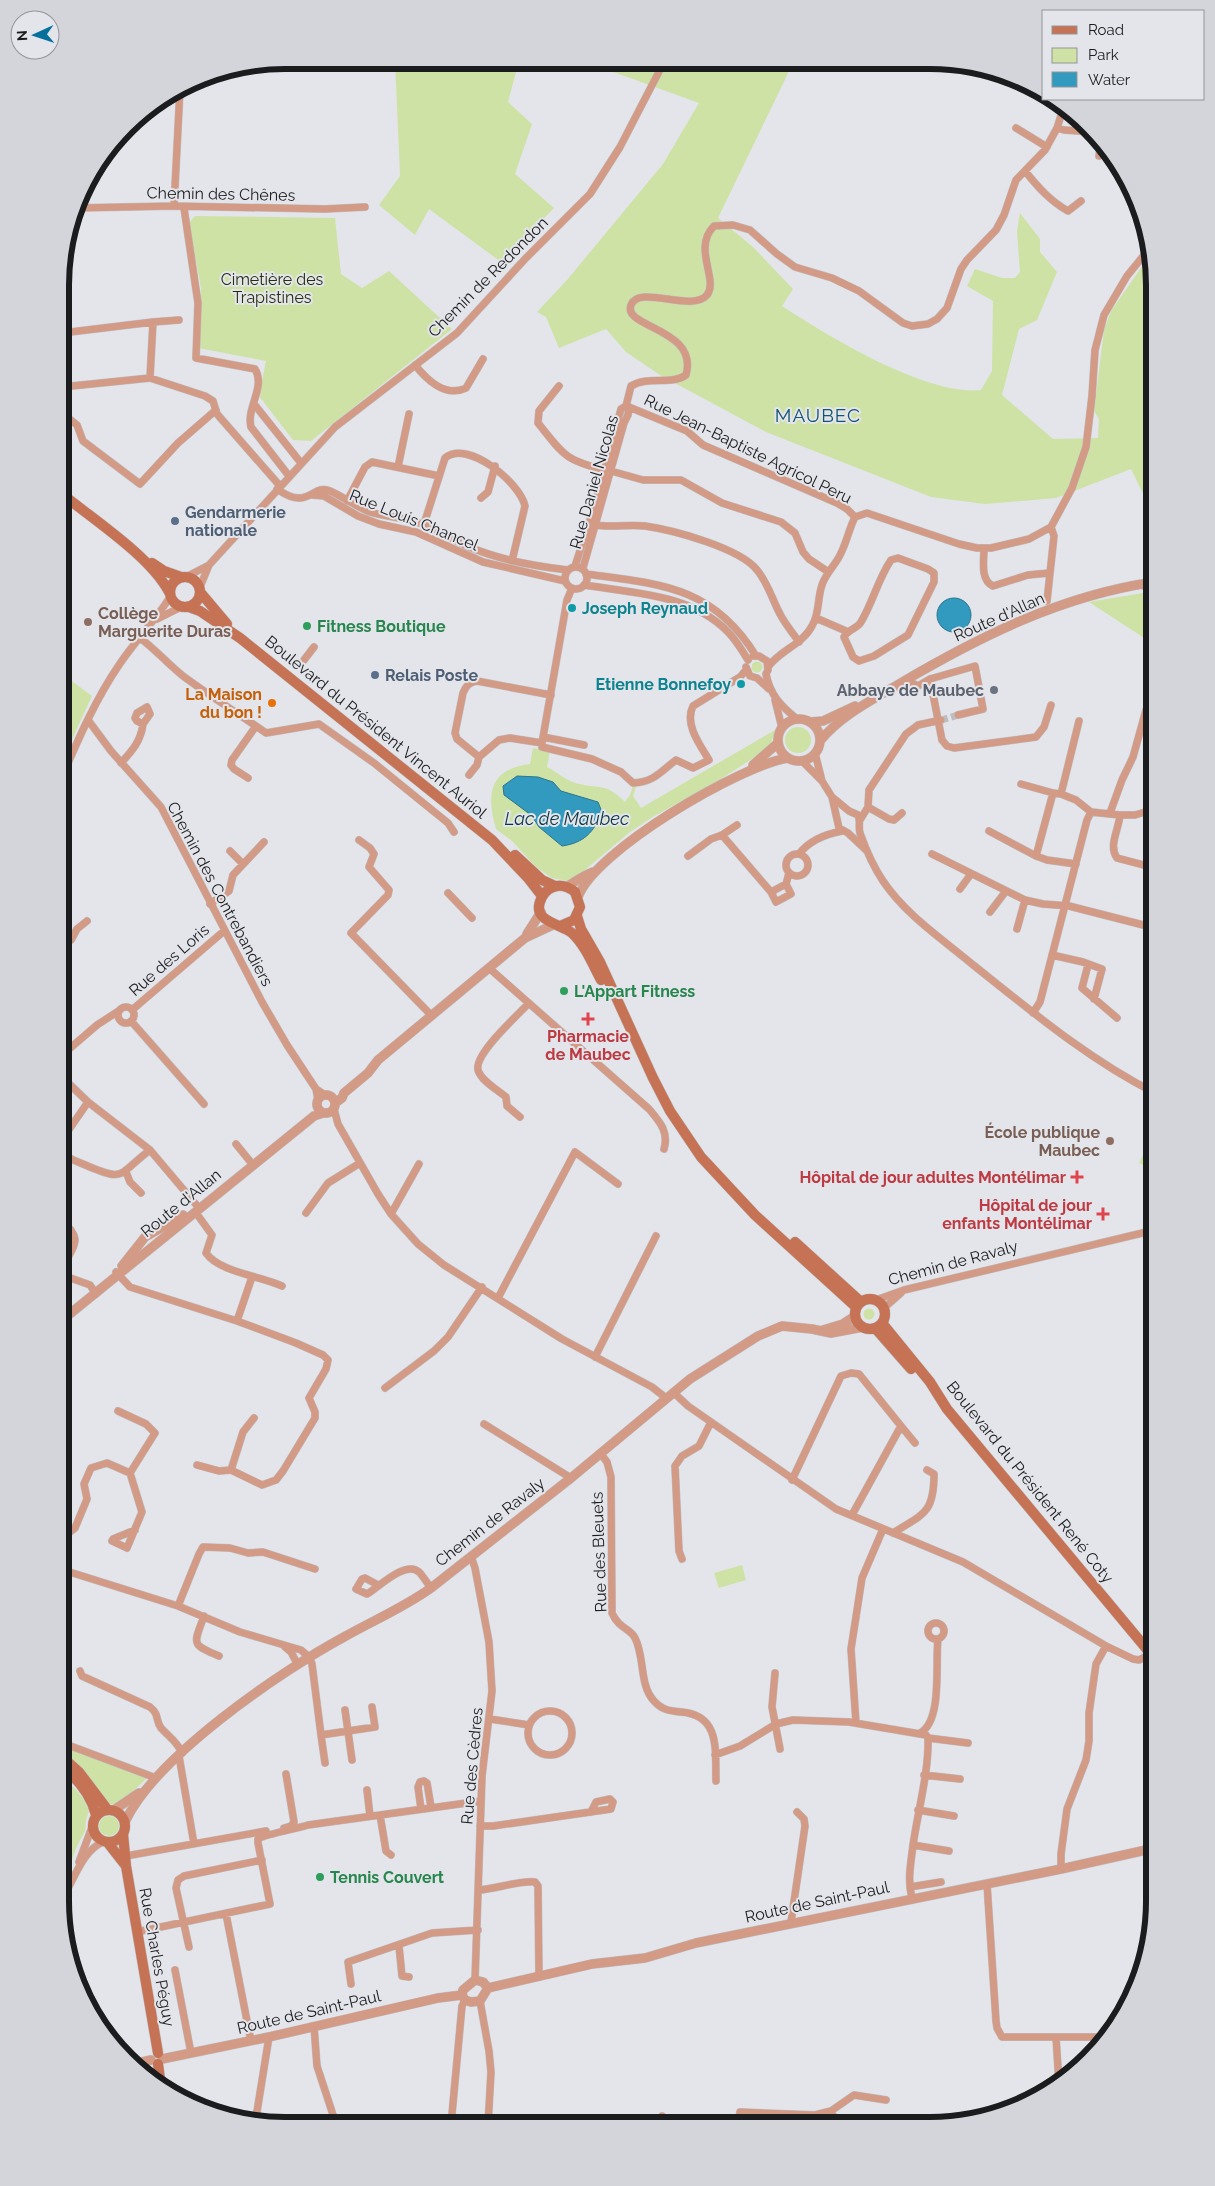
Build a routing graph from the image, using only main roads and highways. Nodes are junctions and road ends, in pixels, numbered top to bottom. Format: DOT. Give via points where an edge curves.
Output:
graph roads {
  1 [pos="69,500"];
  2 [pos="134,552"];
  3 [pos="184,577"];
  4 [pos="200,590"];
  5 [pos="170,594"];
  6 [pos="185,607"];
  7 [pos="240,638"];
  8 [pos="492,840"];
  9 [pos="555,886"];
  10 [pos="542,896"];
  11 [pos="577,916"];
  12 [pos="556,925"];
  13 [pos="614,996"];
  14 [pos="858,1308"];
  15 [pos="878,1326"];
  16 [pos="1146,1649"];
  17 [pos="69,1763"];
  18 [pos="69,1773"];
  19 [pos="111,1810"];
  20 [pos="96,1815"];
  21 [pos="123,1834"];
  22 [pos="106,1842"];
  23 [pos="126,1861"];
  24 [pos="160,2077"];
  1 -- 2 [label="main road"];
  2 -- 3 [label="main road" via="164,570"];
  2 -- 5 [label="main road"];
  3 -- 4 [label="main road" via="195,580"];
  3 -- 5 [label="main road" via="173,582"];
  4 -- 6 [label="main road" via="198,600"];
  4 -- 7 [label="main road, Boulevard du Président Vincent Auriol"];
  5 -- 6 [label="main road" via="176,605"];
  6 -- 7 [label="main road, Boulevard du Président Vincent Auriol" via="200,611"];
  7 -- 8 [label="main road, Boulevard du Président Vincent Auriol"];
  8 -- 9 [label="main road, Boulevard du Président Vincent Auriol" via="542,880"];
  8 -- 10 [label="main road, Boulevard du Président Vincent Auriol"];
  9 -- 10 [label="main road"];
  9 -- 11 [label="main road" via="566,887 578,897 580,907"];
  10 -- 12 [label="main road" via="541,912 544,918"];
  11 -- 12 [label="main road" via="570,923"];
  11 -- 13 [label="main road"];
  12 -- 13 [label="main road" via="572,934"];
  13 -- 14 [label="main road" via="653,1078 701,1157 755,1215"];
  14 -- 15 [label="main road" via="858,1323 863,1327"];
  14 -- 15 [label="main road" via="870,1299 880,1304 885,1318"];
  15 -- 16 [label="main road, Boulevard du Président René Coty"];
  17 -- 19 [label="main road"];
  18 -- 20 [label="main road" via="90,1796"];
  19 -- 20 [label="main road"];
  19 -- 21 [label="main road" via="119,1813 125,1822"];
  20 -- 22 [label="main road" via="92,1827 95,1836"];
  21 -- 22 [label="main road" via="118,1840"];
  21 -- 23 [label="main road, Rue Charles Péguy"];
  22 -- 23 [label="main road, Rue Charles Péguy"];
  23 -- 24 [label="main road, Rue Charles Péguy"];
}
